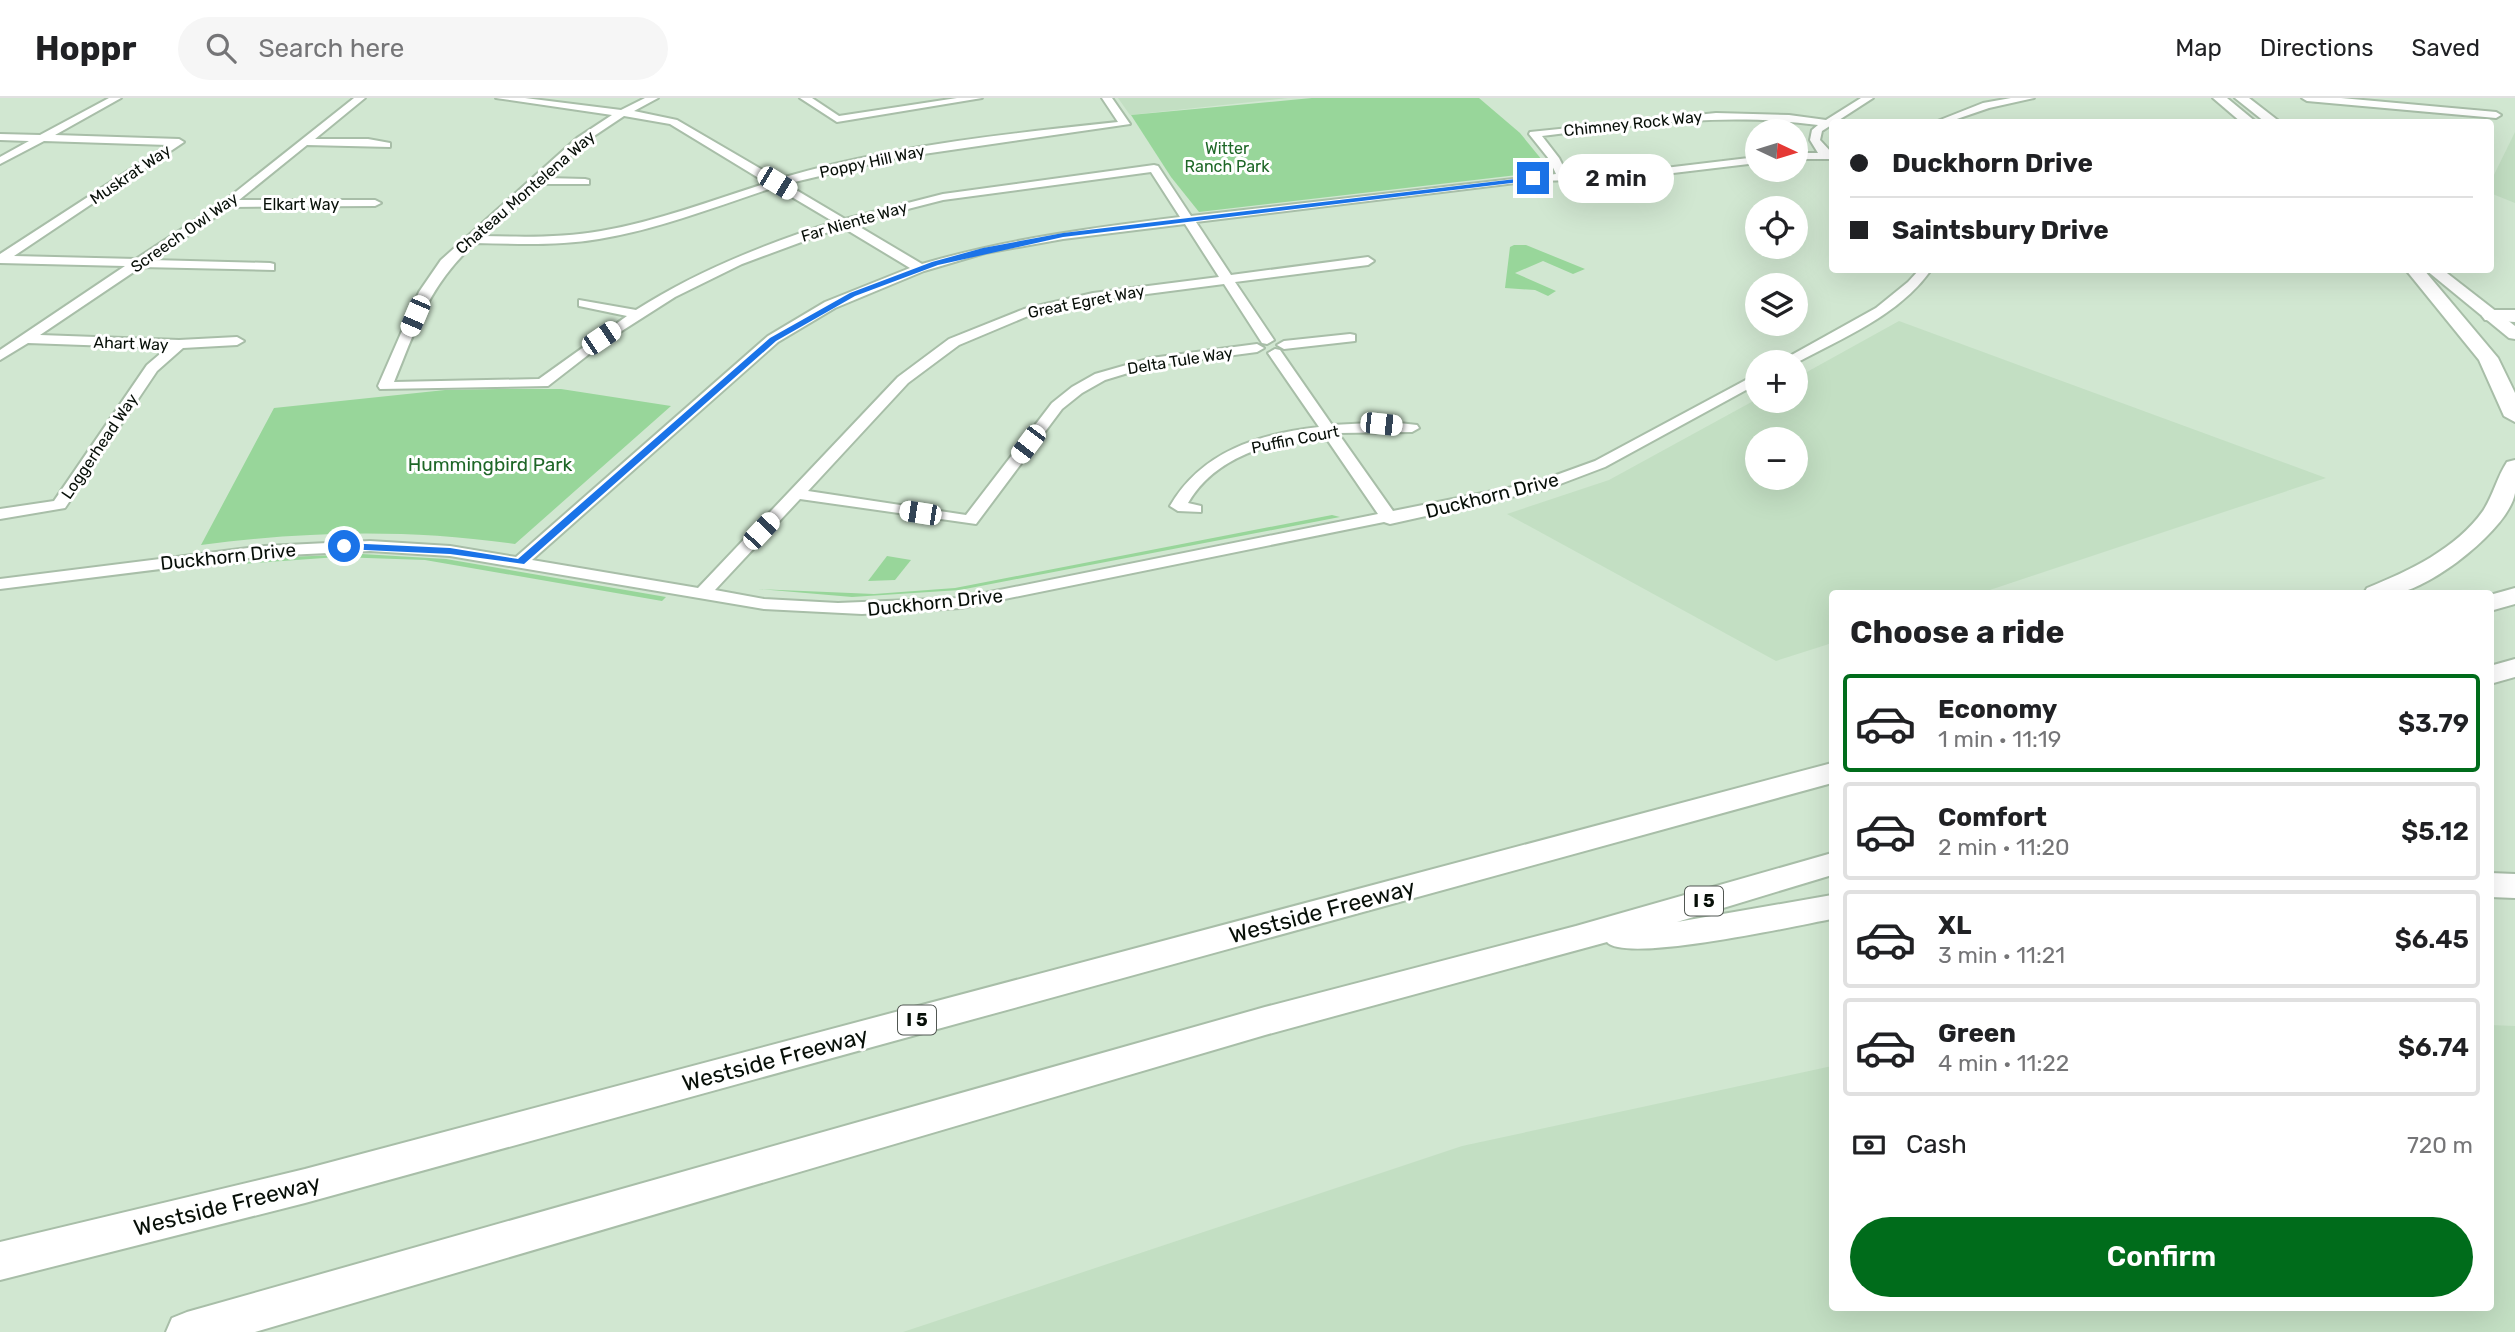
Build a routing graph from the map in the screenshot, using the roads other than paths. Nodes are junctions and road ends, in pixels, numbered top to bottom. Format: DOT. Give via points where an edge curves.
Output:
graph roads {
  1 [pos="116,98"];
  2 [pos="360,98"];
  3 [pos="501,98"];
  4 [pos="555,98"];
  5 [pos="653,98"];
  6 [pos="805,98"];
  7 [pos="977,98"];
  8 [pos="1107,98"];
  9 [pos="1868,98"];
  10 [pos="2029,98"];
  11 [pos="2219,98"];
  12 [pos="2241,98"];
  13 [pos="2307,98"];
  14 [pos="2382,98"];
  15 [pos="2347,99"];
  16 [pos="544,103"];
  17 [pos="528,111"];
  18 [pos="623,113"];
  19 [pos="1833,119"];
  20 [pos="1949,119"];
  21 [pos="2245,119"];
  22 [pos="2269,119"];
  23 [pos="1829,121"];
  24 [pos="1826,123"];
  25 [pos="0,137"];
  26 [pos="40,138"];
  27 [pos="305,142"];
  28 [pos="386,145"];
  29 [pos="1808,156"];
  30 [pos="1829,156"];
  31 [pos="0,161"];
  32 [pos="1745,161"];
  33 [pos="1563,177"];
  34 [pos="535,181"];
  35 [pos="585,182"];
  36 [pos="777,183"];
  37 [pos="375,203"];
  38 [pos="226,204"];
  39 [pos="1188,220"];
  40 [pos="844,222"];
  41 [pos="469,239"];
  42 [pos="0,259"];
  43 [pos="1368,261"];
  44 [pos="141,262"];
  45 [pos="270,267"];
  46 [pos="920,268"];
  47 [pos="1923,273"];
  48 [pos="2417,273"];
  49 [pos="2438,273"];
  50 [pos="2457,273"];
  51 [pos="1227,279"];
  52 [pos="584,303"];
  53 [pos="637,314"];
  54 [pos="2492,316"];
  55 [pos="2515,321"];
  56 [pos="1350,338"];
  57 [pos="25,339"];
  58 [pos="237,341"];
  59 [pos="179,344"];
  60 [pos="1271,346"];
  61 [pos="1808,350"];
  62 [pos="0,356"];
  63 [pos="1745,385"];
  64 [pos="385,386"];
  65 [pos="2515,416"];
  66 [pos="1412,428"];
  67 [pos="1327,432"];
  68 [pos="2515,467"];
  69 [pos="796,494"];
  70 [pos="1195,509"];
  71 [pos="0,514"];
  72 [pos="1390,519"];
  73 [pos="520,562"];
  74 [pos="0,584"];
  75 [pos="2383,590"];
  76 [pos="702,594"];
  77 [pos="2515,596"];
  78 [pos="2494,602"];
  79 [pos="2515,668"];
  80 [pos="2494,674"];
  81 [pos="1829,774"];
  82 [pos="1829,865"];
  83 [pos="2494,885"];
  84 [pos="2515,886"];
  85 [pos="1829,908"];
  86 [pos="1576,939"];
  87 [pos="0,1261"];
  88 [pos="187,1332"];
  1 -- 26 [label="street"];
  2 -- 27 [label="street, Screech Owl Way"];
  3 -- 16 [label="street"];
  4 -- 16 [label="street"];
  5 -- 18 [label="street, Chateau Montelena Way"];
  6 -- 7 [label="street" via="837,119"];
  8 -- 36 [label="street, Poppy Hill Way" via="1125,124 942,146"];
  9 -- 19 [label="street"];
  10 -- 20 [label="street"];
  11 -- 21 [label="main road"];
  12 -- 22 [label="main road"];
  13 -- 15 [label="street"];
  14 -- 15 [label="street" via="2501,116"];
  16 -- 17 [label="street"];
  16 -- 18 [label="street"];
  18 -- 34 [label="street, Chateau Montelena Way" via="581,140"];
  18 -- 36 [label="street" via="682,126"];
  23 -- 24 [label="street"];
  24 -- 30 [label="street" via="1815,135 1818,147"];
  24 -- 33 [label="street, Chimney Rock Way" via="1727,113 1534,134"];
  25 -- 26 [label="street"];
  26 -- 31 [label="street"];
  26 -- 42 [label="street, Muskrat Way" via="179,142"];
  27 -- 28 [label="street"];
  27 -- 38 [label="street, Screech Owl Way"];
  29 -- 30 [label="street"];
  32 -- 33 [label="street" via="1623,176"];
  33 -- 39 [label="street"];
  34 -- 35 [label="street"];
  34 -- 41 [label="street, Chateau Montelena Way"];
  36 -- 40 [label="street"];
  36 -- 41 [label="street, Poppy Hill Way" via="615,233 560,240"];
  37 -- 38 [label="street, Elkart Way"];
  38 -- 44 [label="street, Screech Owl Way"];
  39 -- 40 [label="street, Far Niente Way" via="1154,168 978,190"];
  39 -- 46 [label="street" via="1023,242"];
  39 -- 51 [label="street, Far Niente Way"];
  40 -- 46 [label="street"];
  40 -- 53 [label="street, Far Niente Way" via="738,261"];
  41 -- 64 [label="street, Chateau Montelena Way" via="444,263 425,292"];
  42 -- 44 [label="street"];
  43 -- 51 [label="street, Great Egret Way"];
  44 -- 45 [label="street"];
  44 -- 57 [label="street, Screech Owl Way"];
  46 -- 73 [label="street" via="830,305 773,340"];
  47 -- 61 [label="street" via="1888,306"];
  48 -- 65 [label="highway" via="2488,358"];
  49 -- 54 [label="main road"];
  50 -- 55 [label="main road"];
  51 -- 60 [label="street, Far Niente Way"];
  51 -- 69 [label="street, Great Egret Way" via="1060,303 954,342 903,380"];
  52 -- 53 [label="street"];
  53 -- 64 [label="street, Far Niente Way" via="542,383"];
  54 -- 55 [label="highway"];
  56 -- 60 [label="street"];
  57 -- 59 [label="street, Ahart Way"];
  57 -- 62 [label="street, Screech Owl Way"];
  58 -- 59 [label="street, Ahart Way"];
  59 -- 71 [label="street, Loggerhead Way" via="152,368 59,505"];
  60 -- 67 [label="street, Far Niente Way"];
  60 -- 69 [label="street, Delta Tule Way" via="1139,365 1074,391 1057,406 970,521"];
  63 -- 72 [label="street, Duckhorn Drive" via="1578,474 1500,497"];
  66 -- 67 [label="street, Puffin Court" via="1381,424"];
  67 -- 70 [label="street, Puffin Court" via="1264,443 1216,463 1192,484 1178,506"];
  67 -- 72 [label="street, Far Niente Way"];
  68 -- 75 [label="highway" via="2500,502 2468,540 2424,572"];
  69 -- 76 [label="street, Great Egret Way"];
  72 -- 76 [label="street, Duckhorn Drive" via="993,597 910,608 811,609"];
  73 -- 74 [label="street, Duckhorn Drive" via="403,547 318,547"];
  73 -- 76 [label="street, Duckhorn Drive"];
  77 -- 78 [label="highway"];
  79 -- 80 [label="highway"];
  81 -- 87 [label="highway, Westside Freeway / I 5" via="305,1186"];
  82 -- 86 [label="highway, I 5"];
  83 -- 84 [label="highway"];
  85 -- 86 [label="highway" via="1684,934"];
  86 -- 88 [label="highway, I 5" via="1251,1025"];
}
